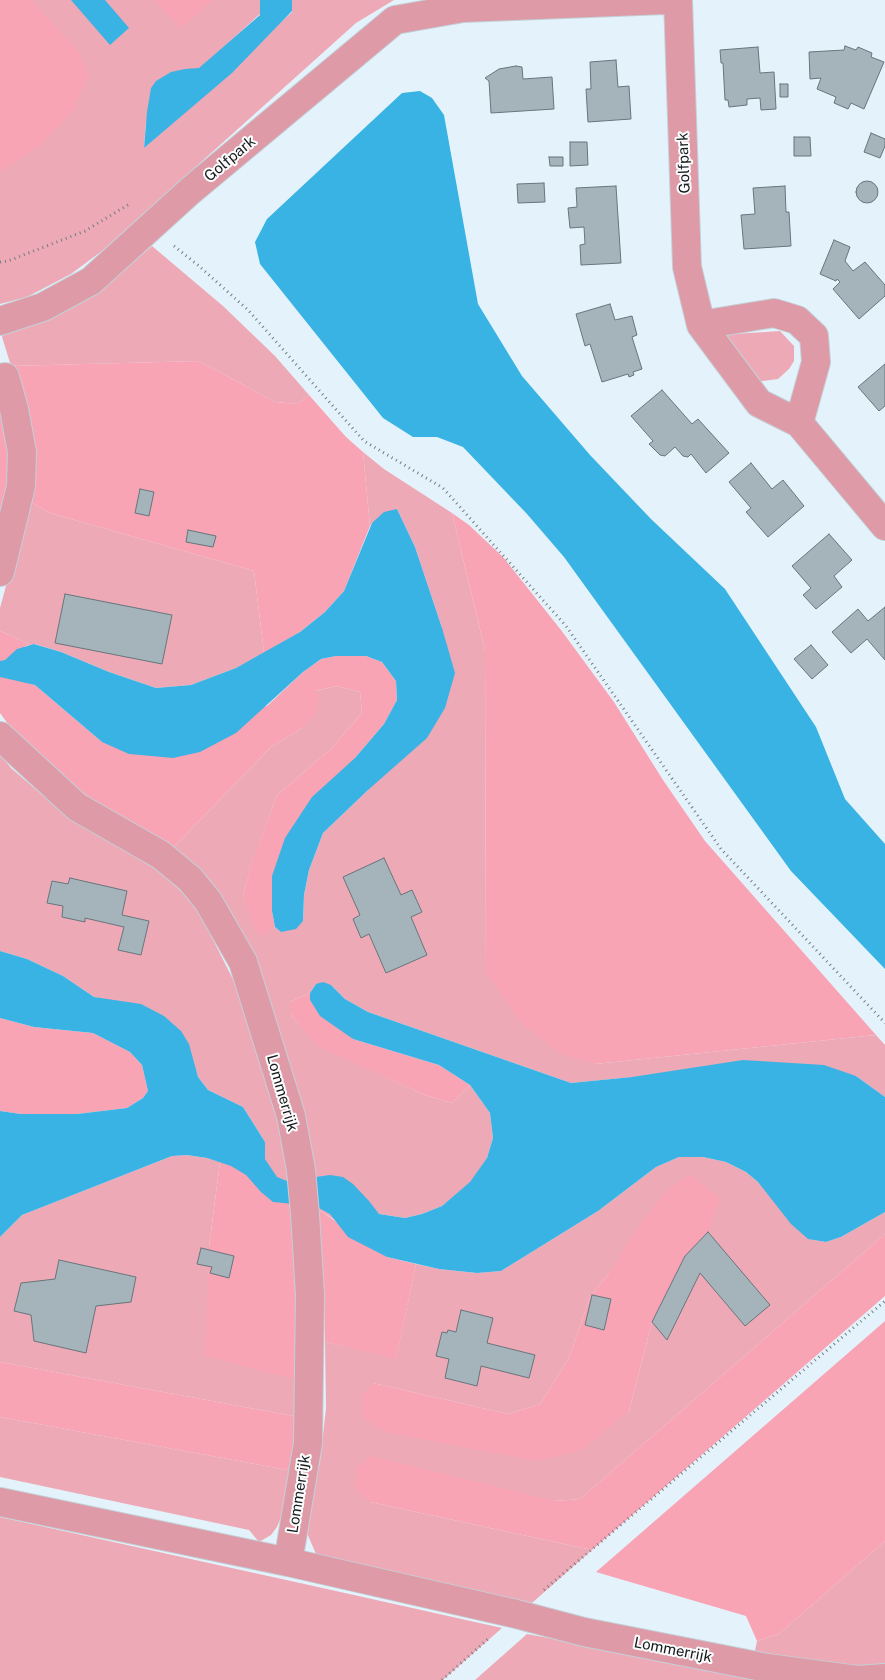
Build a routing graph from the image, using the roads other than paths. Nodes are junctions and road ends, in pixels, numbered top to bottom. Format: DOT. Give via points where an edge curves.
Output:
graph roads {
  1 [pos="666,0"];
  2 [pos="678,0"];
  3 [pos="463,4"];
  4 [pos="0,321"];
  5 [pos="700,325"];
  6 [pos="5,377"];
  7 [pos="799,423"];
  8 [pos="885,526"];
  9 [pos="0,572"];
  10 [pos="0,736"];
  11 [pos="0,1502"];
  12 [pos="288,1562"];
  13 [pos="885,1678"];
  1 -- 3 [label="street, Golfpark"];
  2 -- 5 [label="street, Golfpark" via="687,266"];
  3 -- 4 [label="street, Golfpark" via="395,20 190,191 91,281 43,307"];
  5 -- 7 [label="street, Golfpark" via="759,403"];
  5 -- 7 [label="street" via="774,313 797,320 814,336 816,362"];
  6 -- 9 [label="street" via="22,452 21,486"];
  7 -- 8 [label="street, Golfpark"];
  10 -- 12 [label="street, Lommerrijk" via="77,806 160,855 190,879 208,901 243,962 291,1116 305,1214 310,1295 308,1443"];
  11 -- 12 [label="street, Lommerrijk"];
  12 -- 13 [label="street, Lommerrijk" via="584,1632 767,1668 858,1680"];
}
